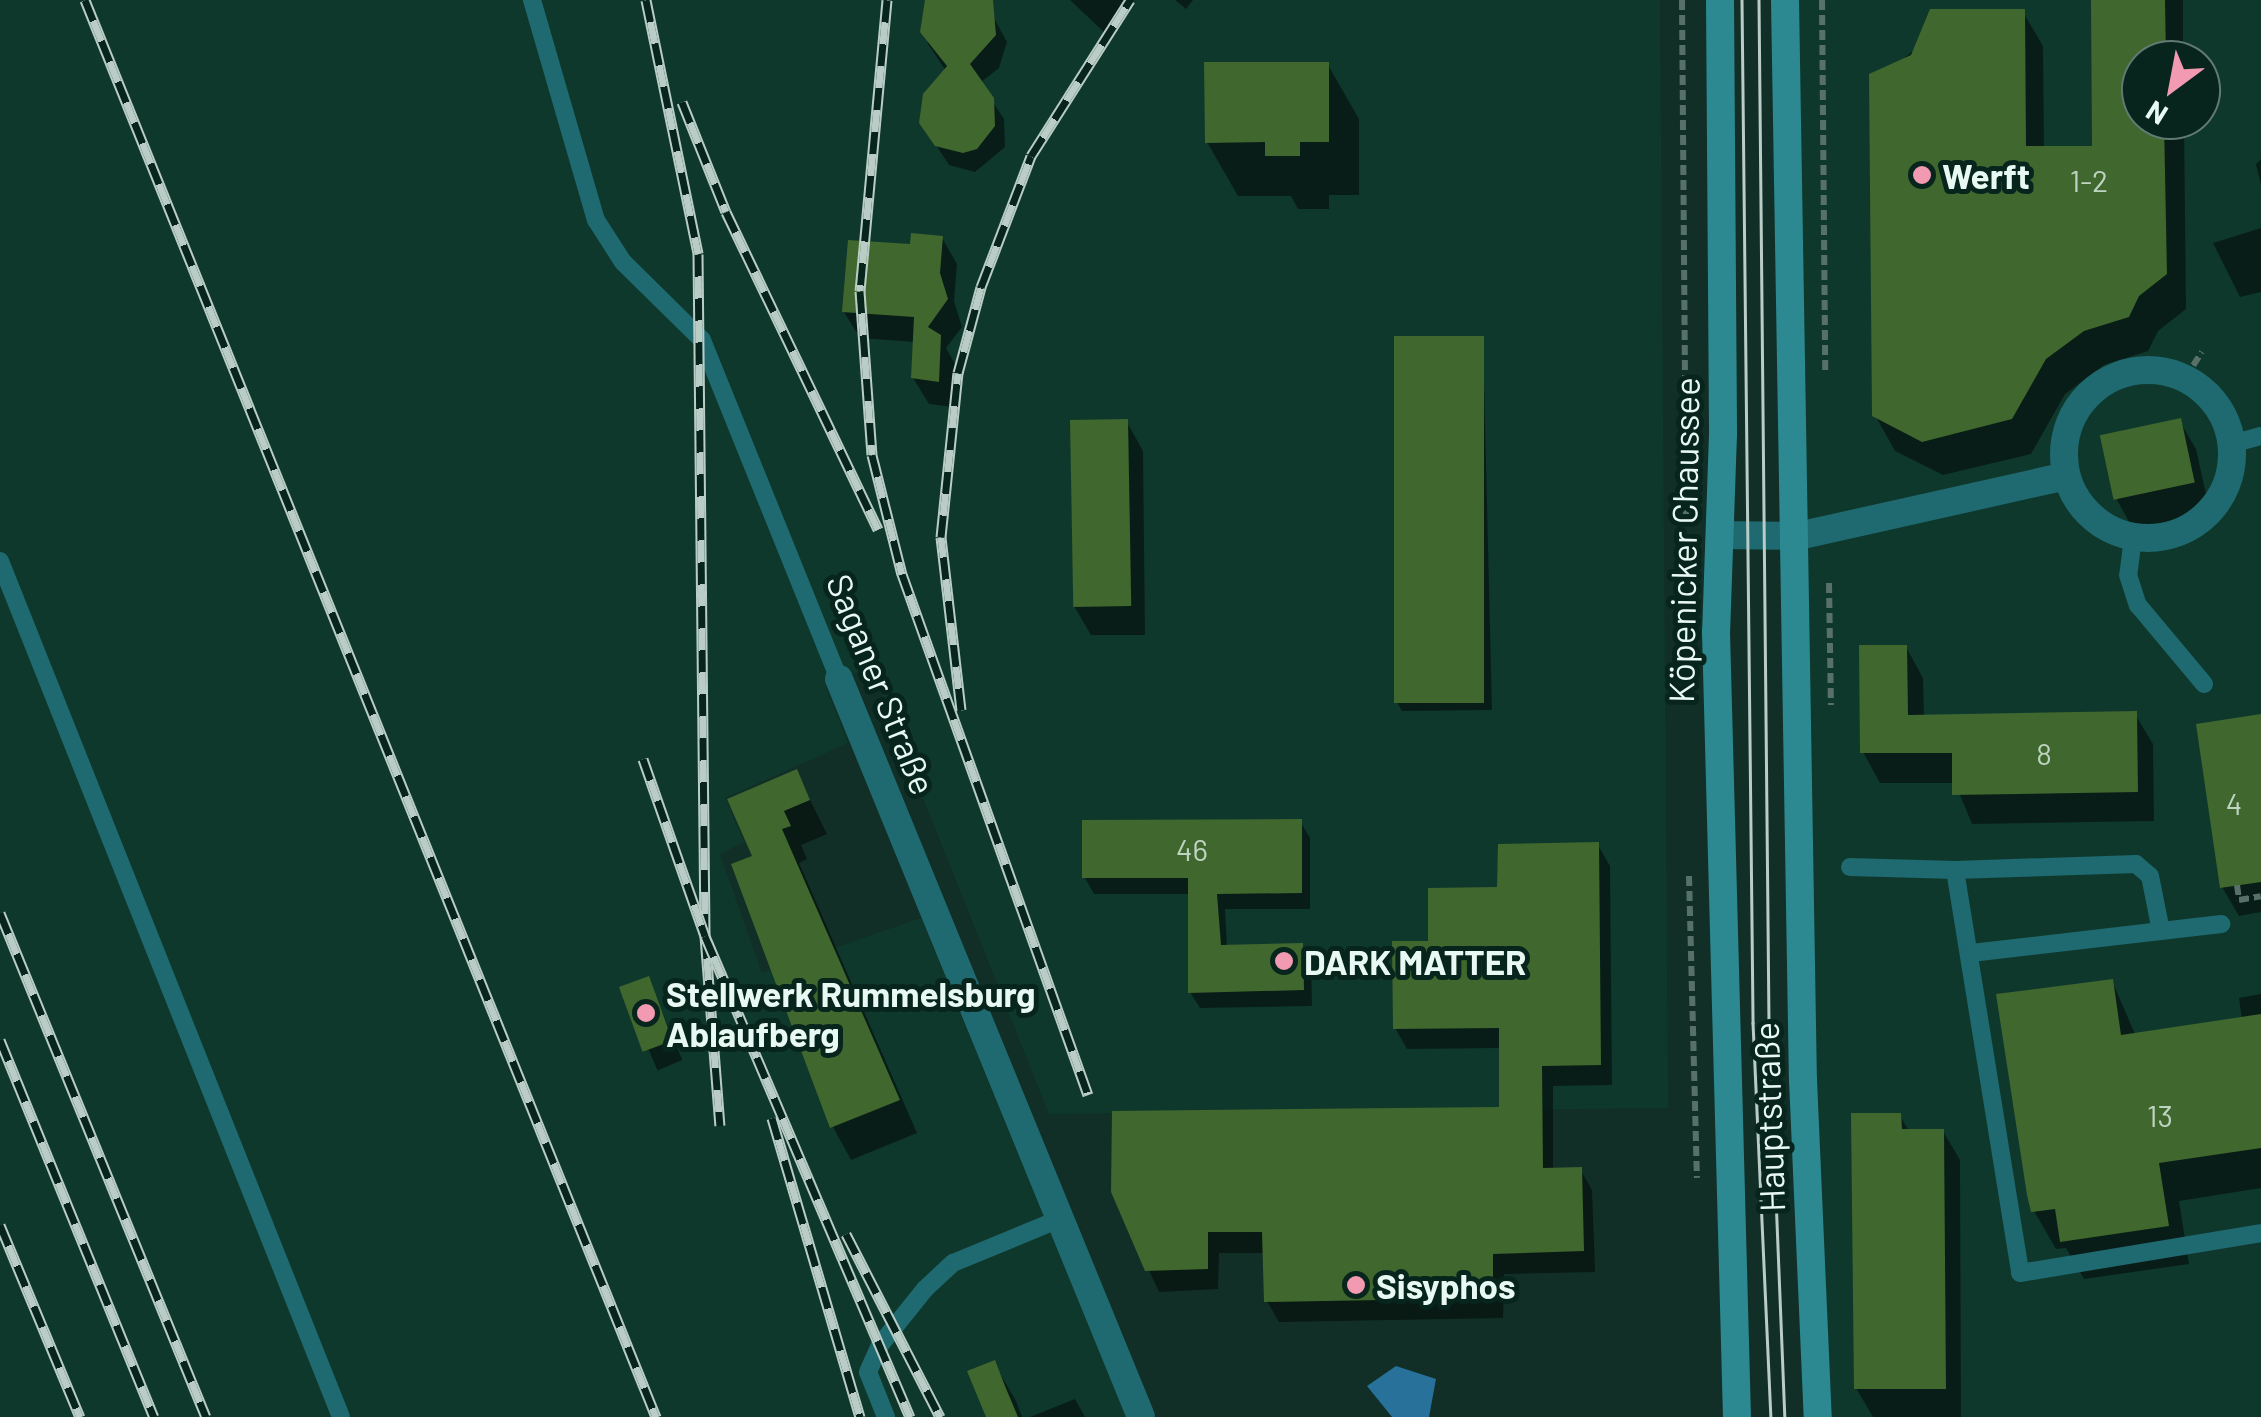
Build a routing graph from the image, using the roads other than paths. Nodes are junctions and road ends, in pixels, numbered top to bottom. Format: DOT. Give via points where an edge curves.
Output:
graph roads {
  1 [pos="532,0"];
  2 [pos="1720,0"];
  3 [pos="1785,0"];
  4 [pos="2261,436"];
  5 [pos="2232,444"];
  6 [pos="2066,476"];
  7 [pos="1720,535"];
  8 [pos="1798,536"];
  9 [pos="2133,537"];
  10 [pos="0,560"];
  11 [pos="839,679"];
  12 [pos="2204,684"];
  13 [pos="1850,867"];
  14 [pos="1955,870"];
  15 [pos="2221,924"];
  16 [pos="2161,931"];
  17 [pos="1970,953"];
  18 [pos="1727,1080"];
  19 [pos="1060,1219"];
  20 [pos="2261,1233"];
  21 [pos="340,1417"];
  22 [pos="886,1417"];
  23 [pos="1141,1417"];
  24 [pos="1737,1417"];
  25 [pos="1818,1417"];
  1 -- 11 [label="lane, Saganer Straße" via="596,220 623,262 702,340"];
  2 -- 7 [label="main road, Köpenicker Chaussee"];
  3 -- 8 [label="main road" via="1790,429"];
  4 -- 5 [label="lane"];
  5 -- 6 [label="street" via="2216,406 2186,378 2131,371 2094,389 2070,422"];
  5 -- 9 [label="street" via="2231,470 2206,515 2184,530"];
  6 -- 8 [label="street"];
  6 -- 9 [label="street" via="2091,516"];
  7 -- 8 [label="street"];
  7 -- 18 [label="main road, Köpenicker Chaussee" via="1716,632"];
  8 -- 25 [label="main road, Hauptstraße" via="1802,1080"];
  9 -- 12 [label="lane" via="2128,576 2138,605"];
  10 -- 21 [label="lane"];
  11 -- 19 [label="street, Saganer Straße"];
  13 -- 14 [label="lane"];
  14 -- 16 [label="lane" via="2136,864 2150,876"];
  14 -- 17 [label="lane"];
  15 -- 16 [label="lane"];
  16 -- 17 [label="lane"];
  17 -- 20 [label="lane" via="2020,1273"];
  18 -- 24 [label="main road, Hauptstraße"];
  19 -- 22 [label="lane" via="953,1264 925,1289 880,1345 868,1372"];
  19 -- 23 [label="street, Saganer Straße"];
}
